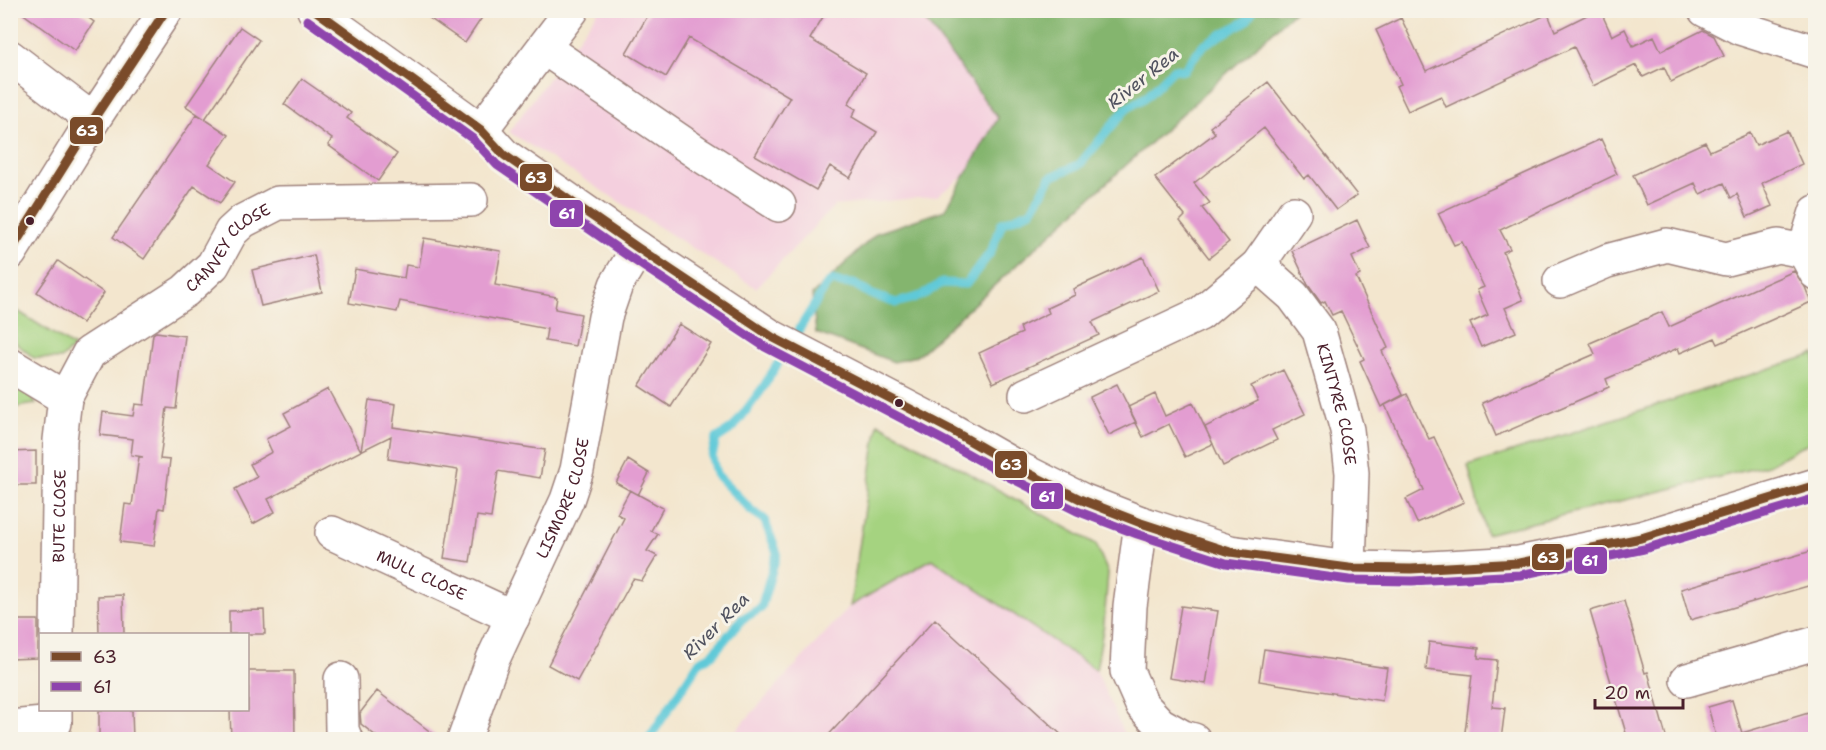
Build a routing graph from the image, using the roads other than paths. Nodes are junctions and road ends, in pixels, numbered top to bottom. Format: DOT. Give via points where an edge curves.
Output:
graph roads {
  1 [pos="166,10"];
  2 [pos="314,10"];
  3 [pos="572,10"];
  4 [pos="1705,10"];
  5 [pos="1814,46"];
  6 [pos="544,48"];
  7 [pos="10,57"];
  8 [pos="93,120"];
  9 [pos="481,130"];
  10 [pos="471,200"];
  11 [pos="779,205"];
  12 [pos="1815,212"];
  13 [pos="1294,213"];
  14 [pos="638,249"];
  15 [pos="10,253"];
  16 [pos="1810,262"];
  17 [pos="1258,265"];
  18 [pos="1560,281"];
  19 [pos="10,365"];
  20 [pos="1026,395"];
  21 [pos="65,398"];
  22 [pos="1815,485"];
  23 [pos="1141,523"];
  24 [pos="332,533"];
  25 [pos="1349,568"];
  26 [pos="513,617"];
  27 [pos="57,633"];
  28 [pos="1815,643"];
  29 [pos="341,679"];
  30 [pos="1687,680"];
  31 [pos="57,724"];
  32 [pos="10,727"];
  33 [pos="346,740"];
  34 [pos="464,740"];
  35 [pos="1194,740"];
  1 -- 8 [label="street"];
  2 -- 9 [label="street"];
  3 -- 6 [label="street"];
  4 -- 5 [label="street" via="1740,28"];
  6 -- 9 [label="street"];
  6 -- 11 [label="street"];
  7 -- 8 [label="street"];
  8 -- 15 [label="street"];
  9 -- 14 [label="street" via="504,155"];
  10 -- 21 [label="street, CANVEY CLOSE" via="278,203 258,212 231,232 213,265 185,291 89,353"];
  12 -- 16 [label="street"];
  13 -- 17 [label="street"];
  14 -- 23 [label="street" via="772,337 1082,501"];
  14 -- 26 [label="street, LISMORE CLOSE" via="616,285 605,317 577,470 567,500"];
  16 -- 18 [label="street" via="1778,246 1726,259 1667,245 1607,261"];
  17 -- 20 [label="street" via="1200,314"];
  17 -- 25 [label="street, KINTYRE CLOSE" via="1293,296 1319,331 1347,430 1352,473"];
  19 -- 21 [label="street"];
  21 -- 27 [label="street, BUTE CLOSE" via="60,440"];
  22 -- 25 [label="street" via="1641,538 1519,563"];
  23 -- 25 [label="street" via="1230,552"];
  23 -- 35 [label="street" via="1130,606 1127,671 1142,705 1160,724"];
  24 -- 26 [label="street, MULL CLOSE"];
  26 -- 34 [label="street, LISMORE CLOSE" via="493,659"];
  28 -- 30 [label="street"];
  29 -- 33 [label="street" via="342,730"];
  31 -- 32 [label="street"];
}
